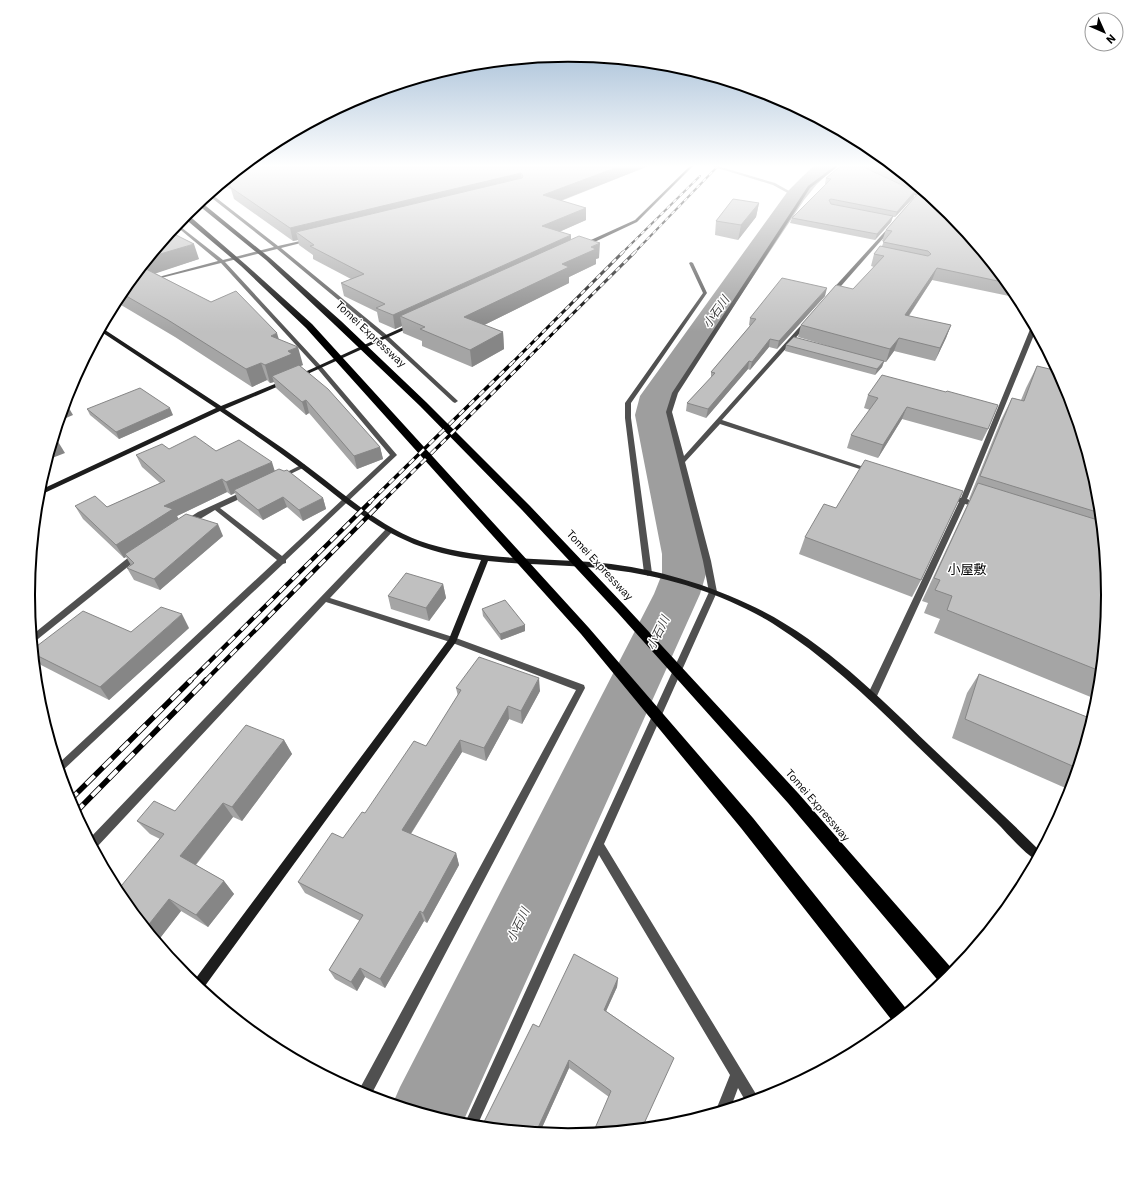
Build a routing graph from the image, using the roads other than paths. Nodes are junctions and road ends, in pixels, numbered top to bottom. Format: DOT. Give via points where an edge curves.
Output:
graph roads {
  1 [pos="897,220"];
  2 [pos="191,221"];
  3 [pos="221,221"];
  4 [pos="243,221"];
  5 [pos="636,221"];
  6 [pos="787,221"];
  7 [pos="181,229"];
  8 [pos="316,238"];
  9 [pos="579,247"];
  10 [pos="278,248"];
  11 [pos="222,262"];
  12 [pos="691,263"];
  13 [pos="148,280"];
  14 [pos="827,299"];
  15 [pos="812,316"];
  16 [pos="415,324"];
  17 [pos="104,331"];
  18 [pos="1032,332"];
  19 [pos="386,337"];
  20 [pos="791,339"];
  21 [pos="799,341"];
  22 [pos="319,367"];
  23 [pos="455,401"];
  24 [pos="220,409"];
  25 [pos="718,421"];
  26 [pos="681,463"];
  27 [pos="303,466"];
  28 [pos="881,474"];
  29 [pos="276,479"];
  30 [pos="255,488"];
  31 [pos="45,491"];
  32 [pos="941,493"];
  33 [pos="347,500"];
  34 [pos="963,500"];
  35 [pos="215,507"];
  36 [pos="985,508"];
  37 [pos="182,526"];
  38 [pos="390,530"];
  39 [pos="143,551"];
  40 [pos="485,559"];
  41 [pos="283,561"];
  42 [pos="648,573"];
  43 [pos="713,592"];
  44 [pos="325,599"];
  45 [pos="37,636"];
  46 [pos="453,640"];
  47 [pos="872,696"];
  48 [pos="63,765"];
  49 [pos="95,841"];
  50 [pos="598,844"];
  51 [pos="1035,853"];
  52 [pos="944,973"];
  53 [pos="201,981"];
  54 [pos="898,1013"];
  55 [pos="737,1074"];
  56 [pos="368,1088"];
  57 [pos="750,1096"];
  58 [pos="725,1104"];
  59 [pos="474,1119"];
  1 -- 14 [label="street"];
  2 -- 54 [label="highway" via="309,326 569,613 747,823"];
  3 -- 52 [label="highway, Tomei Expressway" via="268,259 423,404 532,514 793,798"];
  4 -- 10 [label="street"];
  5 -- 9 [label="street"];
  6 -- 26 [label="street" via="675,393 669,412"];
  7 -- 11 [label="street"];
  8 -- 10 [label="street"];
  10 -- 11 [label="street"];
  10 -- 19 [label="street"];
  11 -- 13 [label="street"];
  11 -- 22 [label="street"];
  12 -- 42 [label="street" via="705,293 628,403"];
  15 -- 20 [label="street"];
  16 -- 19 [label="street"];
  17 -- 24 [label="street"];
  18 -- 34 [label="street"];
  19 -- 22 [label="street"];
  19 -- 23 [label="street"];
  20 -- 21 [label="street"];
  20 -- 25 [label="street"];
  22 -- 24 [label="street"];
  22 -- 33 [label="street" via="394,455"];
  24 -- 27 [label="street"];
  24 -- 31 [label="street"];
  25 -- 26 [label="street"];
  25 -- 28 [label="street"];
  26 -- 43 [label="street"];
  27 -- 29 [label="street"];
  27 -- 33 [label="street"];
  30 -- 35 [label="street"];
  32 -- 34 [label="street"];
  33 -- 38 [label="street"];
  33 -- 41 [label="street"];
  34 -- 36 [label="street"];
  34 -- 47 [label="street"];
  35 -- 37 [label="street"];
  35 -- 41 [label="street"];
  38 -- 40 [label="street" via="423,544"];
  38 -- 44 [label="street"];
  39 -- 45 [label="street"];
  40 -- 42 [label="street" via="619,568"];
  40 -- 46 [label="street"];
  41 -- 48 [label="street"];
  42 -- 43 [label="street"];
  43 -- 47 [label="street" via="774,621 831,660"];
  43 -- 50 [label="street"];
  44 -- 46 [label="street"];
  44 -- 49 [label="street"];
  46 -- 53 [label="street"];
  46 -- 56 [label="street" via="581,688"];
  47 -- 51 [label="street"];
  50 -- 55 [label="street"];
  50 -- 59 [label="street"];
  55 -- 57 [label="street"];
  55 -- 58 [label="street"];
}
